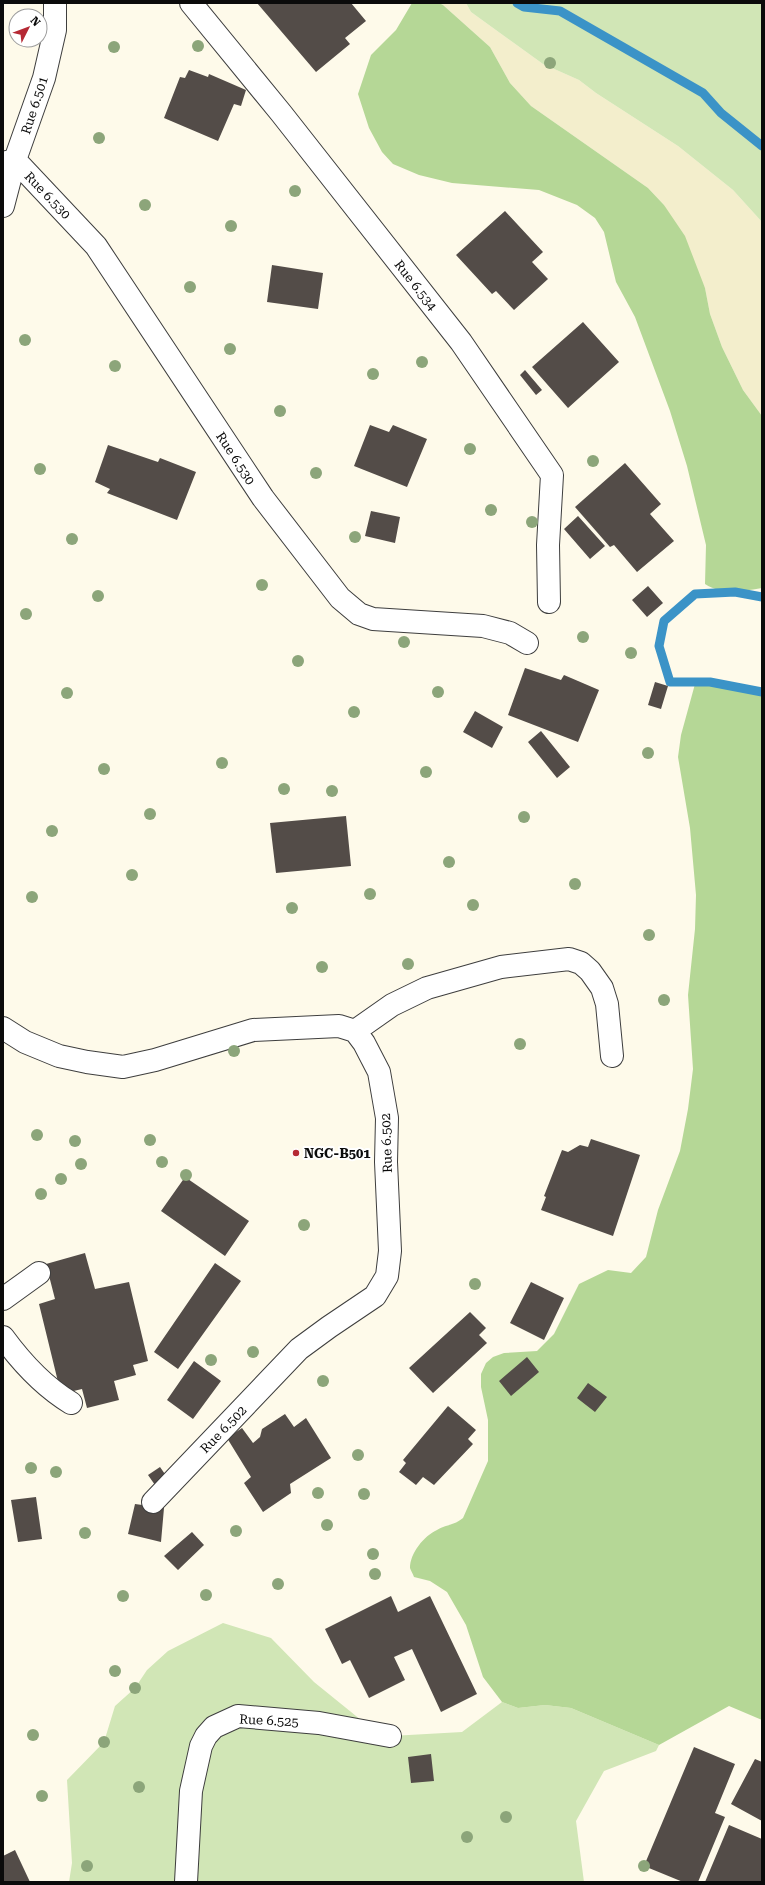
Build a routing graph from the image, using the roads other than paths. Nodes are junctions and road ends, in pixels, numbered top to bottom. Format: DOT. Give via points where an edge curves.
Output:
graph roads {
  1 [pos="55,3"];
  2 [pos="191,3"];
  3 [pos="9,162"];
  4 [pos="3,206"];
  5 [pos="549,602"];
  6 [pos="527,643"];
  7 [pos="3,1028"];
  8 [pos="355,1031"];
  9 [pos="612,1056"];
  10 [pos="39,1273"];
  11 [pos="3,1299"];
  12 [pos="3,1337"];
  13 [pos="71,1403"];
  14 [pos="153,1502"];
  15 [pos="390,1736"];
  16 [pos="186,1882"];
  1 -- 3 [label="street, Rue 6.501" via="55,30 44,78"];
  2 -- 5 [label="street, Rue 6.534" via="461,342 552,475 548,545"];
  3 -- 4 [label="street, Rue 6.501"];
  3 -- 6 [label="street, Rue 6.530" via="96,246 263,498 340,598 359,614 373,620 483,626 510,633"];
  7 -- 8 [label="street" via="25,1042 59,1056 123,1067 155,1060 253,1030 339,1026"];
  8 -- 9 [label="street" via="392,1005 427,988 501,967 569,959 581,963 602,988 607,1004"];
  8 -- 14 [label="street, Rue 6.502" via="379,1072 387,1118 390,1251 387,1276 375,1296 299,1349"];
  10 -- 11 [label="street"];
  12 -- 13 [label="street" via="46,1386"];
  15 -- 16 [label="street, Rue 6.525" via="320,1723 238,1716 214,1727 201,1746 191,1792"];
}
